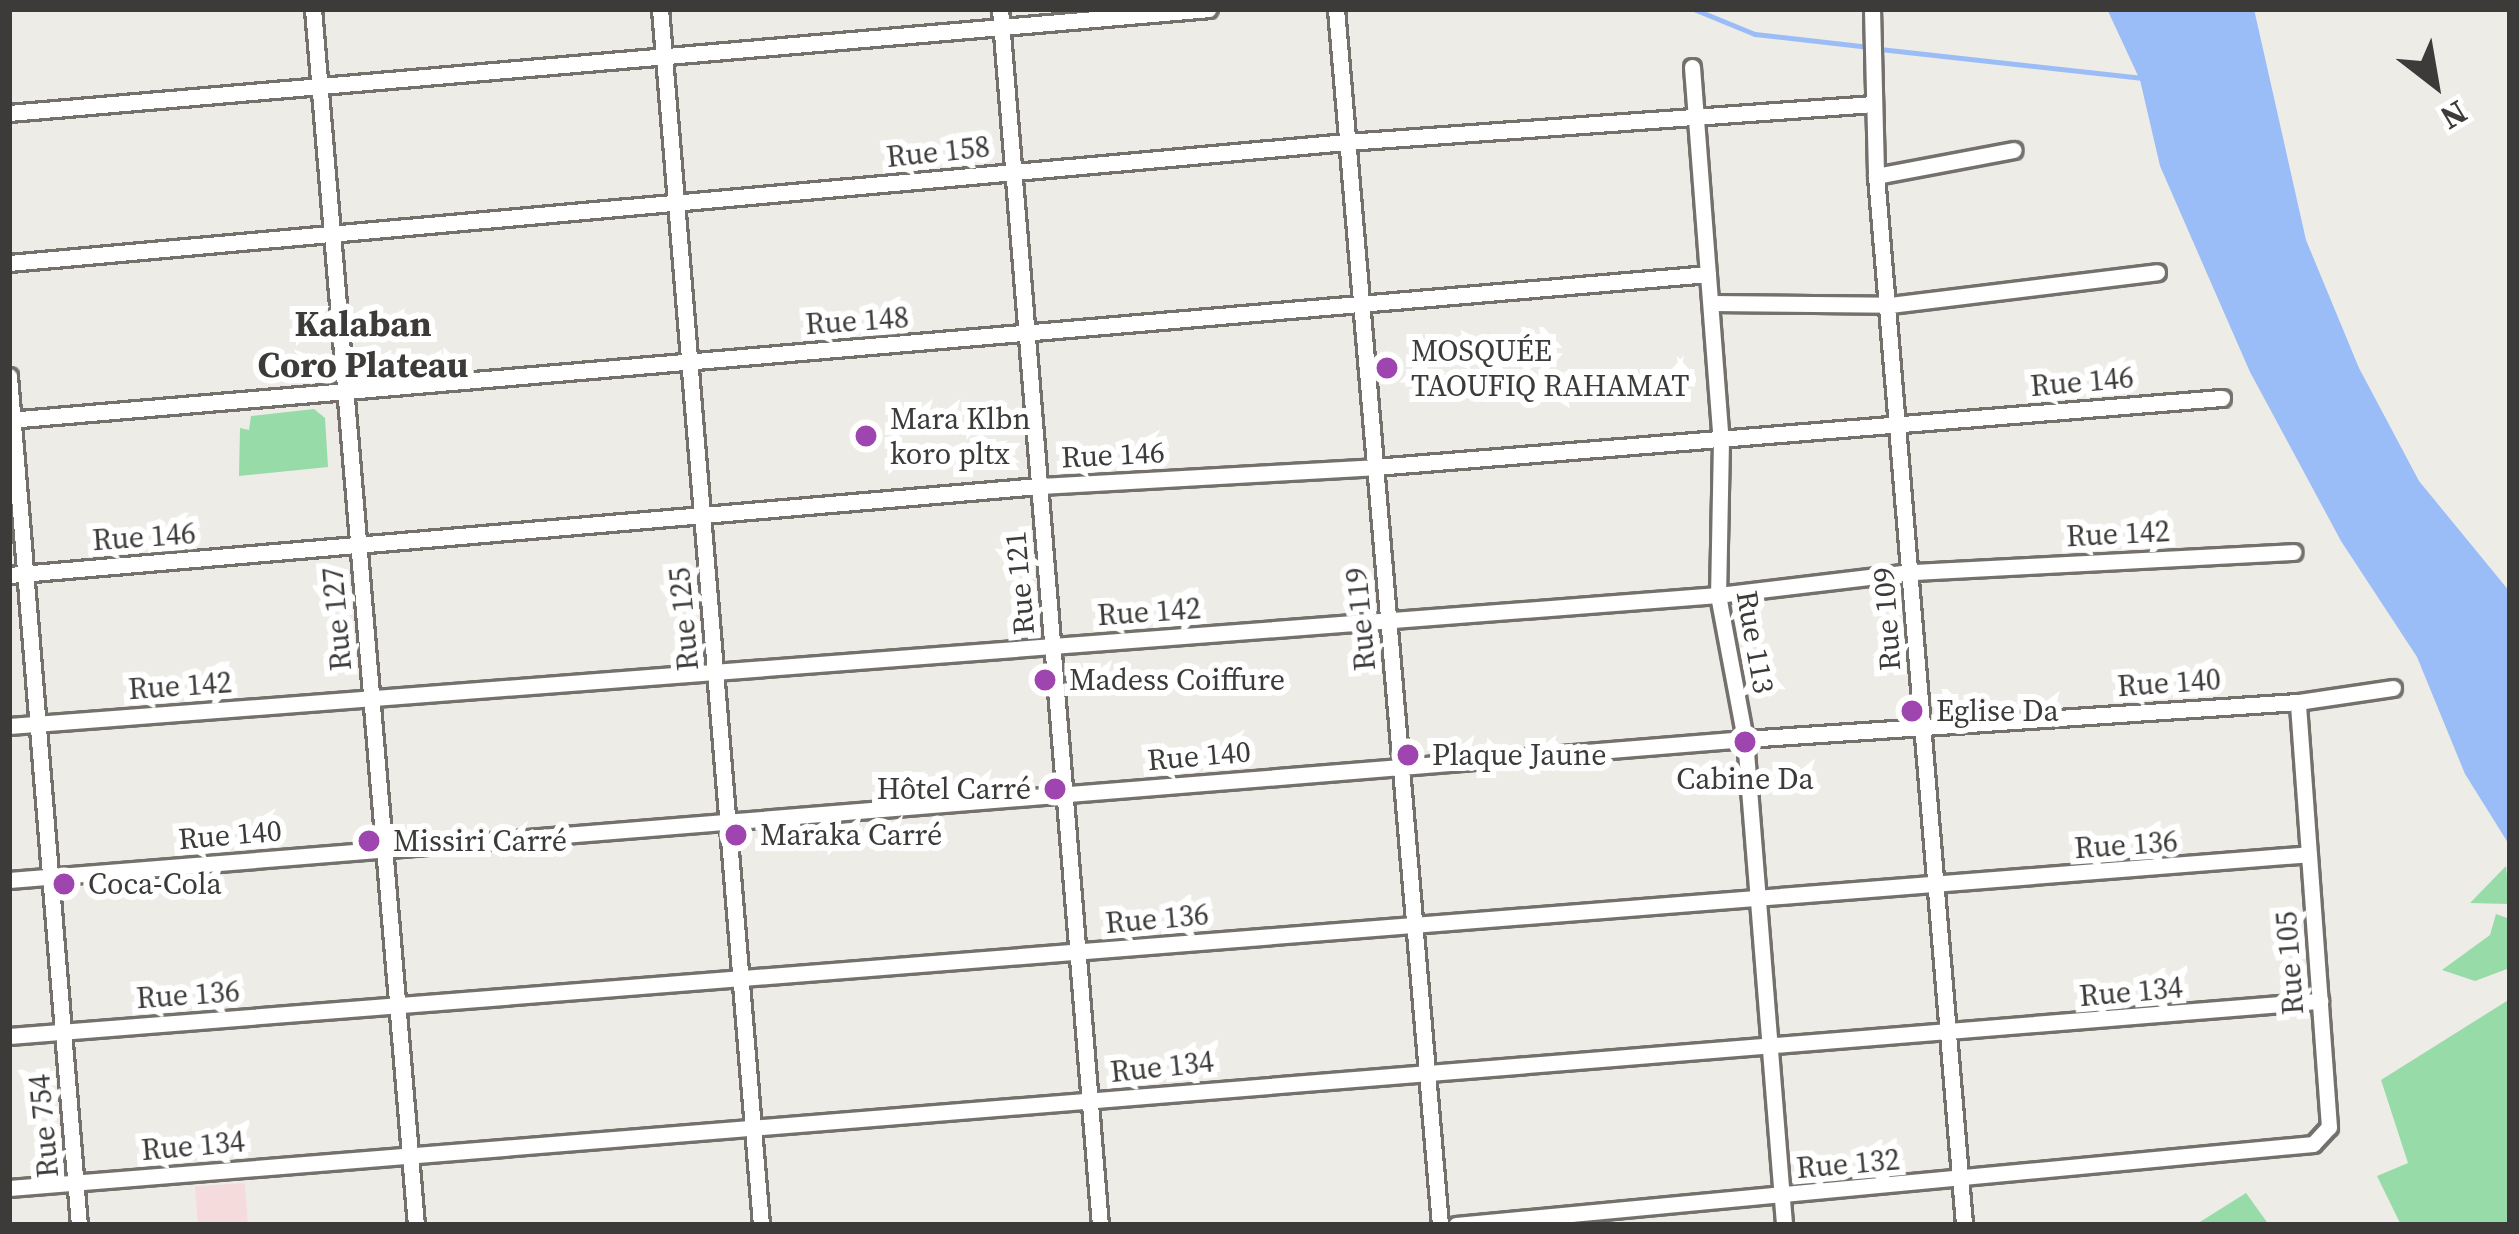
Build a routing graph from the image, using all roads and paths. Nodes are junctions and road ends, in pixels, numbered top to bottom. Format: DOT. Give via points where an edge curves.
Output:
graph roads {
  1 [pos="313,9"];
  2 [pos="660,9"];
  3 [pos="1209,9"];
  4 [pos="1336,9"];
  5 [pos="1872,9"];
  6 [pos="1001,17"];
  7 [pos="664,55"];
  8 [pos="1692,68"];
  9 [pos="319,82"];
  10 [pos="1874,96"];
  11 [pos="9,113"];
  12 [pos="1696,118"];
  13 [pos="1348,142"];
  14 [pos="2014,150"];
  15 [pos="1013,172"];
  16 [pos="1876,176"];
  17 [pos="676,206"];
  18 [pos="332,234"];
  19 [pos="9,263"];
  20 [pos="2157,272"];
  21 [pos="1708,274"];
  22 [pos="1711,303"];
  23 [pos="1361,304"];
  24 [pos="1891,305"];
  25 [pos="1027,335"];
  26 [pos="689,361"];
  27 [pos="9,376"];
  28 [pos="345,389"];
  29 [pos="2222,398"];
  30 [pos="11,420"];
  31 [pos="1899,424"];
  32 [pos="1721,441"];
  33 [pos="1375,467"];
  34 [pos="1039,486"];
  35 [pos="703,520"];
  36 [pos="358,548"];
  37 [pos="2293,552"];
  38 [pos="1912,572"];
  39 [pos="17,574"];
  40 [pos="1718,595"];
  41 [pos="1388,621"];
  42 [pos="1052,646"];
  43 [pos="715,670"];
  44 [pos="2393,688"];
  45 [pos="371,699"];
  46 [pos="2297,702"];
  47 [pos="38,724"];
  48 [pos="9,726"];
  49 [pos="1918,726"];
  50 [pos="1745,739"];
  51 [pos="1401,766"];
  52 [pos="1064,794"];
  53 [pos="728,826"];
  54 [pos="384,850"];
  55 [pos="2309,854"];
  56 [pos="50,876"];
  57 [pos="9,880"];
  58 [pos="1932,887"];
  59 [pos="1759,902"];
  60 [pos="1414,923"];
  61 [pos="1078,953"];
  62 [pos="740,980"];
  63 [pos="2320,1001"];
  64 [pos="397,1006"];
  65 [pos="63,1032"];
  66 [pos="1948,1034"];
  67 [pos="9,1036"];
  68 [pos="1770,1049"];
  69 [pos="1426,1069"];
  70 [pos="1090,1101"];
  71 [pos="753,1128"];
  72 [pos="410,1155"];
  73 [pos="2244,1156"];
  74 [pos="1962,1181"];
  75 [pos="76,1183"];
  76 [pos="9,1188"];
  77 [pos="1782,1196"];
  78 [pos="79,1225"];
  79 [pos="416,1225"];
  80 [pos="761,1225"];
  81 [pos="1100,1225"];
  82 [pos="1440,1225"];
  83 [pos="1456,1225"];
  84 [pos="1784,1225"];
  85 [pos="1964,1225"];
  1 -- 9 [label="street, Rue 127"];
  2 -- 7 [label="street, Rue 125"];
  3 -- 6 [label="street"];
  4 -- 13 [label="street, Rue 119"];
  5 -- 10 [label="street, Rue 109"];
  6 -- 7 [label="street"];
  6 -- 15 [label="street, Rue 121"];
  7 -- 9 [label="street"];
  7 -- 17 [label="street, Rue 125"];
  8 -- 12 [label="street, Rue 113"];
  9 -- 11 [label="street"];
  9 -- 18 [label="street, Rue 127"];
  10 -- 12 [label="street, Rue 158"];
  10 -- 16 [label="street, Rue 109"];
  12 -- 13 [label="street, Rue 158"];
  12 -- 21 [label="street, Rue 113"];
  13 -- 15 [label="street, Rue 158"];
  13 -- 23 [label="street, Rue 119"];
  14 -- 16 [label="street"];
  15 -- 17 [label="street, Rue 158"];
  15 -- 25 [label="street, Rue 121"];
  16 -- 24 [label="street, Rue 109"];
  17 -- 18 [label="street, Rue 158"];
  17 -- 26 [label="street, Rue 125"];
  18 -- 19 [label="street, Rue 158"];
  18 -- 28 [label="street, Rue 127"];
  20 -- 24 [label="street"];
  21 -- 22 [label="street, Rue 113"];
  21 -- 23 [label="street, Rue 148"];
  22 -- 24 [label="street"];
  22 -- 32 [label="street, Rue 113"];
  23 -- 25 [label="street, Rue 148"];
  23 -- 33 [label="street, Rue 119"];
  24 -- 31 [label="street, Rue 109"];
  25 -- 26 [label="street, Rue 148"];
  25 -- 34 [label="street, Rue 121"];
  26 -- 28 [label="street, Rue 148"];
  26 -- 35 [label="street, Rue 125"];
  27 -- 30 [label="street, Rue 754"];
  28 -- 30 [label="street, Rue 148"];
  28 -- 36 [label="street, Rue 127"];
  29 -- 31 [label="street, Rue 146"];
  30 -- 39 [label="street, Rue 754"];
  31 -- 32 [label="street, Rue 146"];
  31 -- 38 [label="street, Rue 109"];
  32 -- 33 [label="street, Rue 146"];
  32 -- 40 [label="street, Rue 113"];
  33 -- 34 [label="street, Rue 146"];
  33 -- 41 [label="street, Rue 119"];
  34 -- 35 [label="street, Rue 146"];
  34 -- 42 [label="street, Rue 121"];
  35 -- 36 [label="street, Rue 146"];
  35 -- 43 [label="street, Rue 125"];
  36 -- 39 [label="street, Rue 146"];
  36 -- 45 [label="street, Rue 127"];
  37 -- 38 [label="street, Rue 142"];
  38 -- 40 [label="street, Rue 142"];
  38 -- 49 [label="street, Rue 109"];
  39 -- 47 [label="street, Rue 754"];
  40 -- 41 [label="street, Rue 142"];
  40 -- 50 [label="street, Rue 113"];
  41 -- 42 [label="street, Rue 142"];
  41 -- 51 [label="street, Rue 119"];
  42 -- 43 [label="street, Rue 142"];
  42 -- 52 [label="street, Rue 121"];
  43 -- 45 [label="street, Rue 142"];
  43 -- 53 [label="street, Rue 125"];
  44 -- 46 [label="street, Rue 140"];
  45 -- 47 [label="street, Rue 142"];
  45 -- 54 [label="street, Rue 127"];
  46 -- 49 [label="street, Rue 140"];
  46 -- 55 [label="street, Rue 105"];
  47 -- 48 [label="street, Rue 142"];
  47 -- 56 [label="street, Rue 754"];
  49 -- 50 [label="street, Rue 140"];
  49 -- 58 [label="street, Rue 109"];
  50 -- 51 [label="street, Rue 140"];
  50 -- 59 [label="street, Rue 113"];
  51 -- 52 [label="street, Rue 140"];
  51 -- 60 [label="street, Rue 119"];
  52 -- 53 [label="street, Rue 140"];
  52 -- 61 [label="street, Rue 121"];
  53 -- 54 [label="street, Rue 140"];
  53 -- 62 [label="street, Rue 125"];
  54 -- 56 [label="street, Rue 140"];
  54 -- 64 [label="street, Rue 127"];
  55 -- 58 [label="street, Rue 136"];
  55 -- 63 [label="street, Rue 105"];
  56 -- 57 [label="street, Rue 140"];
  56 -- 65 [label="street, Rue 754"];
  58 -- 59 [label="street, Rue 136"];
  58 -- 66 [label="street, Rue 109"];
  59 -- 60 [label="street, Rue 136"];
  59 -- 68 [label="street, Rue 113"];
  60 -- 61 [label="street, Rue 136"];
  60 -- 69 [label="street, Rue 119"];
  61 -- 62 [label="street, Rue 136"];
  61 -- 70 [label="street, Rue 121"];
  62 -- 64 [label="street, Rue 136"];
  62 -- 71 [label="street, Rue 125"];
  63 -- 66 [label="street, Rue 134"];
  63 -- 73 [label="street, Rue 105" via="2329,1126 2313,1144"];
  64 -- 65 [label="street, Rue 136"];
  64 -- 72 [label="street, Rue 127"];
  65 -- 67 [label="street, Rue 136"];
  65 -- 75 [label="street, Rue 754"];
  66 -- 68 [label="street, Rue 134"];
  66 -- 74 [label="street, Rue 109"];
  68 -- 69 [label="street, Rue 134"];
  68 -- 77 [label="street, Rue 113"];
  69 -- 70 [label="street, Rue 134"];
  69 -- 82 [label="street, Rue 119"];
  70 -- 71 [label="street, Rue 134"];
  70 -- 81 [label="street, Rue 121"];
  71 -- 72 [label="street, Rue 134"];
  71 -- 80 [label="street, Rue 125"];
  72 -- 75 [label="street, Rue 134"];
  72 -- 79 [label="street, Rue 127"];
  73 -- 74 [label="street, Rue 132"];
  74 -- 77 [label="street, Rue 132"];
  74 -- 85 [label="street, Rue 109"];
  75 -- 76 [label="street, Rue 134"];
  75 -- 78 [label="street, Rue 754"];
  77 -- 83 [label="street, Rue 132"];
  77 -- 84 [label="street, Rue 113"];
}
